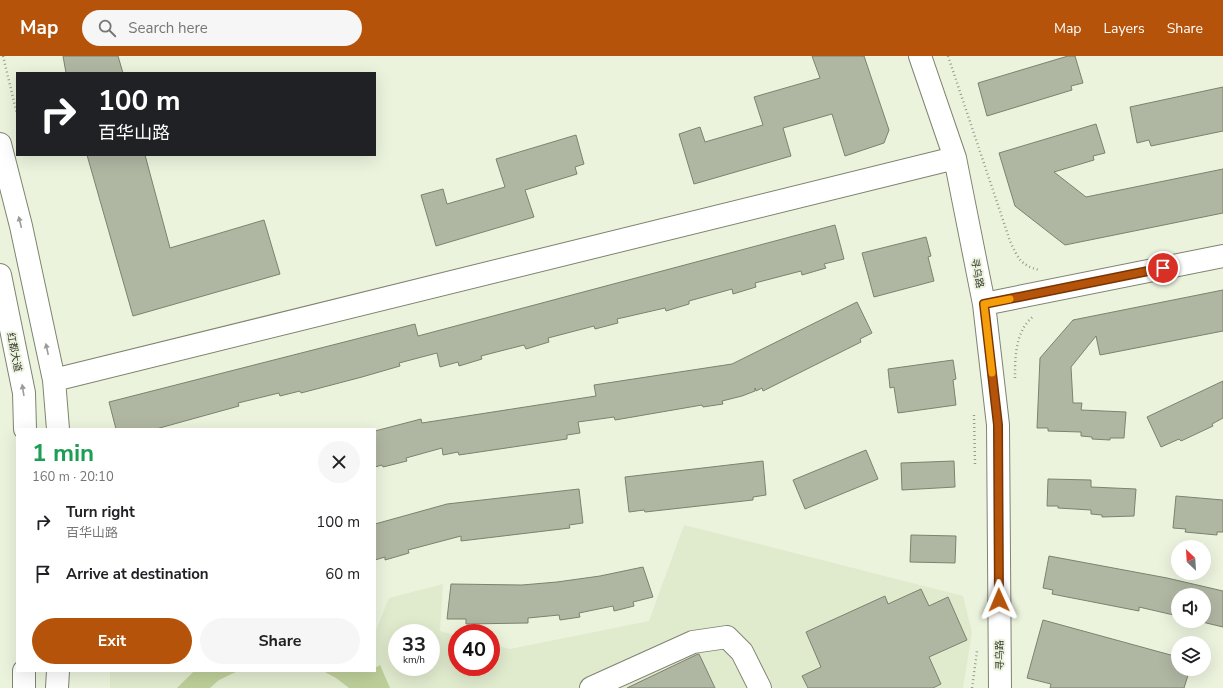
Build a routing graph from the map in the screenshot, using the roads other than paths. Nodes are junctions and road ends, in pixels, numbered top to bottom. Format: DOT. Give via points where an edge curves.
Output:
graph roads {
  1 [pos="920,56"];
  2 [pos="0,144"];
  3 [pos="955,158"];
  4 [pos="1223,256"];
  5 [pos="0,275"];
  6 [pos="984,304"];
  7 [pos="54,380"];
  8 [pos="25,428"];
  9 [pos="58,428"];
  10 [pos="24,672"];
  11 [pos="58,672"];
  12 [pos="24,688"];
  13 [pos="57,688"];
  14 [pos="592,688"];
  15 [pos="760,688"];
  16 [pos="1000,688"];
  1 -- 3 [label="street, 寻乌路"];
  7 -- 2 [label="street, one-way" via="21,226"];
  3 -- 6 [label="street, 寻乌路"];
  3 -- 7 [label="street"];
  4 -- 6 [label="street"];
  8 -- 5 [label="street, 红都大道, one-way" via="24,393"];
  6 -- 16 [label="street, 寻乌路" via="998,425"];
  7 -- 9 [label="street"];
  10 -- 12 [label="street"];
  11 -- 13 [label="street"];
  14 -- 15 [label="street" via="693,642 727,637 742,652"];
}
